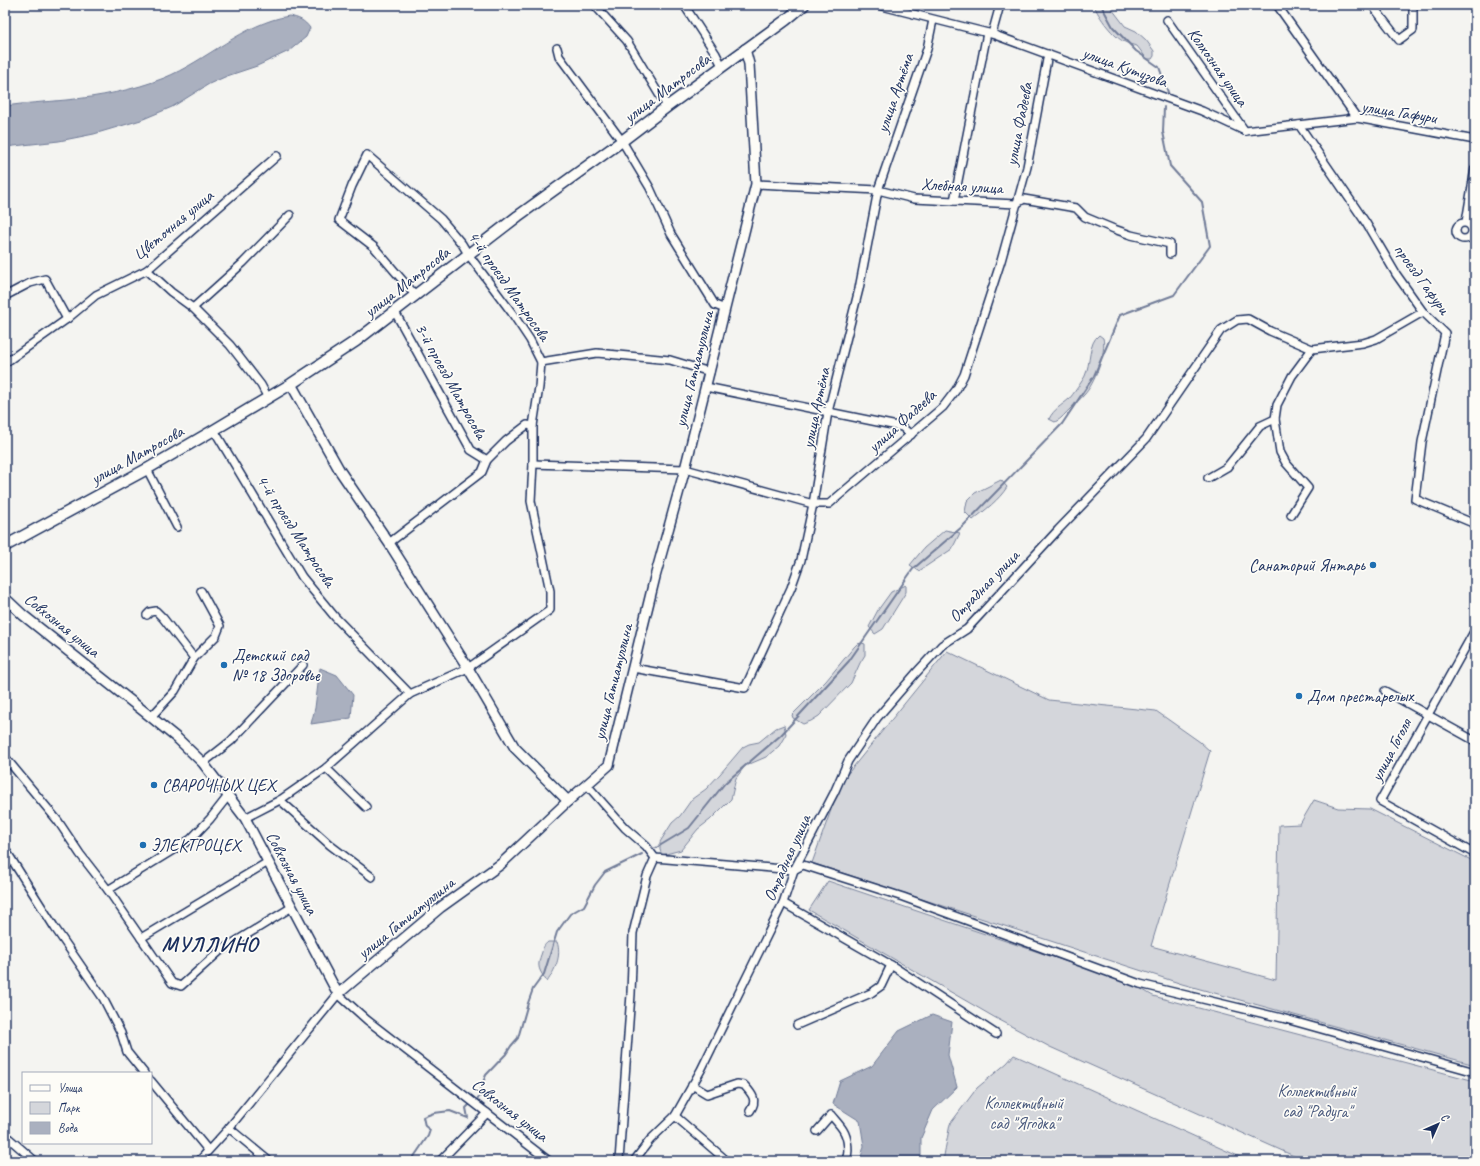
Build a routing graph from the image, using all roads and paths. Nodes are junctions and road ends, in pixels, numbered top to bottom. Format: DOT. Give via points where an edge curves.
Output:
graph roads {
  1 [pos="684,5"];
  2 [pos="804,5"];
  3 [pos="878,5"];
  4 [pos="1000,5"];
  5 [pos="1277,5"];
  6 [pos="1372,5"];
  7 [pos="1412,5"];
  8 [pos="597,8"];
  9 [pos="933,20"];
  10 [pos="1166,20"];
  11 [pos="990,34"];
  12 [pos="557,48"];
  13 [pos="745,49"];
  14 [pos="1048,54"];
  15 [pos="722,66"];
  16 [pos="668,106"];
  17 [pos="1357,118"];
  18 [pos="1299,125"];
  19 [pos="1246,131"];
  20 [pos="1475,140"];
  21 [pos="622,141"];
  22 [pos="277,156"];
  23 [pos="1475,168"];
  24 [pos="756,184"];
  25 [pos="878,190"];
  26 [pos="954,200"];
  27 [pos="1016,204"];
  28 [pos="290,215"];
  29 [pos="1466,222"];
  30 [pos="468,254"];
  31 [pos="1170,254"];
  32 [pos="147,270"];
  33 [pos="5,296"];
  34 [pos="416,296"];
  35 [pos="193,308"];
  36 [pos="725,310"];
  37 [pos="395,312"];
  38 [pos="1423,312"];
  39 [pos="66,319"];
  40 [pos="1312,349"];
  41 [pos="541,362"];
  42 [pos="5,363"];
  43 [pos="710,372"];
  44 [pos="291,384"];
  45 [pos="706,387"];
  46 [pos="268,398"];
  47 [pos="828,412"];
  48 [pos="1275,419"];
  49 [pos="533,426"];
  50 [pos="214,430"];
  51 [pos="911,435"];
  52 [pos="487,460"];
  53 [pos="533,464"];
  54 [pos="148,469"];
  55 [pos="686,469"];
  56 [pos="1208,478"];
  57 [pos="813,504"];
  58 [pos="1291,515"];
  59 [pos="1475,524"];
  60 [pos="177,527"];
  61 [pos="389,543"];
  62 [pos="5,546"];
  63 [pos="201,591"];
  64 [pos="5,598"];
  65 [pos="147,615"];
  66 [pos="1474,632"];
  67 [pos="194,658"];
  68 [pos="303,666"];
  69 [pos="468,668"];
  70 [pos="633,668"];
  71 [pos="1385,691"];
  72 [pos="410,694"];
  73 [pos="1428,713"];
  74 [pos="151,717"];
  75 [pos="1475,741"];
  76 [pos="5,757"];
  77 [pos="203,763"];
  78 [pos="326,768"];
  79 [pos="587,785"];
  80 [pos="228,796"];
  81 [pos="280,800"];
  82 [pos="568,801"];
  83 [pos="366,807"];
  84 [pos="245,818"];
  85 [pos="5,848"];
  86 [pos="1475,854"];
  87 [pos="655,858"];
  88 [pos="268,862"];
  89 [pos="794,870"];
  90 [pos="372,877"];
  91 [pos="108,890"];
  92 [pos="783,903"];
  93 [pos="292,907"];
  94 [pos="141,938"];
  95 [pos="891,965"];
  96 [pos="338,994"];
  97 [pos="797,1025"];
  98 [pos="996,1034"];
  99 [pos="143,1072"];
  100 [pos="1475,1072"];
  101 [pos="152,1082"];
  102 [pos="692,1085"];
  103 [pos="750,1111"];
  104 [pos="487,1113"];
  105 [pos="674,1116"];
  106 [pos="229,1128"];
  107 [pos="816,1131"];
  108 [pos="5,1135"];
  109 [pos="208,1150"];
  110 [pos="35,1161"];
  111 [pos="199,1161"];
  112 [pos="269,1161"];
  113 [pos="440,1161"];
  114 [pos="549,1161"];
  115 [pos="619,1161"];
  116 [pos="634,1161"];
  117 [pos="726,1161"];
  118 [pos="845,1161"];
  1 -- 15 [label="street"];
  2 -- 13 [label="main road, улица Матросова"];
  3 -- 9 [label="street, улица Кутузова"];
  4 -- 11 [label="street"];
  5 -- 17 [label="street"];
  6 -- 7 [label="street" via="1399,40 1413,30"];
  8 -- 16 [label="street" via="627,41"];
  9 -- 11 [label="street, улица Кутузова"];
  9 -- 25 [label="street, улица Артёма" via="927,49"];
  10 -- 19 [label="street, Колхозная улица"];
  11 -- 14 [label="street, улица Кутузова"];
  11 -- 26 [label="street"];
  12 -- 21 [label="street" via="559,56"];
  13 -- 15 [label="main road, улица Матросова"];
  13 -- 24 [label="street, улица Гатиатуллина" via="749,64"];
  14 -- 19 [label="street, улица Кутузова" via="1202,111"];
  14 -- 27 [label="street, улица Фадеева" via="1027,167"];
  15 -- 16 [label="main road, улица Матросова"];
  16 -- 21 [label="main road, улица Матросова"];
  17 -- 18 [label="street, улица Гафури"];
  17 -- 20 [label="street, улица Гафури"];
  18 -- 19 [label="street, улица Гафури"];
  18 -- 38 [label="street, проезд Гафури"];
  21 -- 30 [label="main road, улица Матросова"];
  21 -- 36 [label="street" via="650,188 672,234 707,292 715,305"];
  22 -- 32 [label="street, Цветочная улица"];
  23 -- 29 [label="street"];
  24 -- 25 [label="street, Хлебная улица"];
  24 -- 36 [label="street, улица Гатиатуллина"];
  25 -- 26 [label="street, Хлебная улица" via="914,199"];
  25 -- 47 [label="street, улица Артёма" via="860,290"];
  26 -- 27 [label="street, Хлебная улица"];
  27 -- 31 [label="street, Хлебная улица" via="1024,199 1076,208 1085,217 1114,229 1170,244"];
  27 -- 51 [label="street, улица Фадеева" via="1001,261 964,374 943,407"];
  28 -- 35 [label="street" via="243,263"];
  30 -- 34 [label="main road, улица Матросова"];
  30 -- 34 [label="street, 4-й проезд Матросова" via="441,219 367,155 339,220 374,247"];
  30 -- 41 [label="street, 4-й проезд Матросова" via="512,313"];
  32 -- 35 [label="street"];
  32 -- 39 [label="street, Цветочная улица" via="96,295"];
  33 -- 39 [label="street" via="30,283 45,279"];
  34 -- 37 [label="main road, улица Матросова"];
  35 -- 46 [label="street" via="230,345"];
  36 -- 43 [label="street, улица Гатиатуллина"];
  37 -- 44 [label="main road, улица Матросова"];
  37 -- 52 [label="street, 3-й проезд Матросова" via="471,450"];
  38 -- 40 [label="street, Отрадная улица" via="1376,339"];
  38 -- 59 [label="street, проезд Гафури" via="1445,333 1422,442 1414,499"];
  39 -- 42 [label="street, Цветочная улица"];
  40 -- 48 [label="street" via="1292,376 1277,405"];
  40 -- 89 [label="street, Отрадная улица" via="1248,319 1237,320 1221,330 1146,439 967,629 942,645 878,718 848,761"];
  41 -- 43 [label="street" via="597,353 670,360"];
  41 -- 49 [label="street, 4-й проезд Матросова"];
  43 -- 45 [label="street, улица Гатиатуллина"];
  44 -- 46 [label="main road, улица Матросова"];
  44 -- 61 [label="street" via="340,471"];
  45 -- 47 [label="street"];
  45 -- 55 [label="street, улица Гатиатуллина"];
  46 -- 50 [label="main road, улица Матросова"];
  47 -- 51 [label="street" via="902,427"];
  47 -- 57 [label="street, улица Артёма"];
  48 -- 56 [label="street" via="1260,426 1227,467"];
  48 -- 58 [label="street" via="1280,452 1286,463 1308,488"];
  49 -- 52 [label="street" via="527,425"];
  49 -- 53 [label="street, 4-й проезд Матросова"];
  50 -- 54 [label="main road, улица Матросова"];
  50 -- 72 [label="street, 4-й проезд Матросова" via="302,577 334,616"];
  51 -- 57 [label="street, улица Фадеева" via="829,504"];
  52 -- 61 [label="street" via="482,472"];
  53 -- 55 [label="street, улица Фадеева"];
  53 -- 69 [label="street, 4-й проезд Матросова" via="531,501 550,591 550,610"];
  54 -- 60 [label="street"];
  54 -- 62 [label="main road, улица Матросова"];
  55 -- 57 [label="street, улица Фадеева"];
  55 -- 70 [label="street, улица Гатиатуллина" via="661,552"];
  57 -- 70 [label="street, улица Артёма" via="801,560 791,588 745,688"];
  61 -- 69 [label="street"];
  63 -- 67 [label="street" via="220,626 216,636"];
  64 -- 74 [label="street, Совхозная улица"];
  65 -- 67 [label="street" via="156,611"];
  66 -- 73 [label="street, улица Гоголя"];
  67 -- 74 [label="street" via="175,691"];
  68 -- 77 [label="street" via="231,741"];
  69 -- 72 [label="street, 4-й проезд Матросова"];
  69 -- 82 [label="street" via="515,748"];
  70 -- 79 [label="street, улица Гатиатуллина" via="610,765"];
  71 -- 73 [label="street"];
  72 -- 78 [label="street, 4-й проезд Матросова"];
  73 -- 75 [label="street"];
  73 -- 86 [label="street, улица Гоголя" via="1380,801"];
  74 -- 77 [label="street, Совхозная улица"];
  76 -- 91 [label="street" via="58,821"];
  77 -- 80 [label="street, Совхозная улица"];
  78 -- 81 [label="street, 4-й проезд Матросова"];
  78 -- 83 [label="street"];
  79 -- 82 [label="street, улица Гатиатуллина"];
  79 -- 87 [label="street"];
  80 -- 84 [label="street, Совхозная улица"];
  80 -- 91 [label="street" via="191,839"];
  81 -- 84 [label="street, 4-й проезд Матросова"];
  81 -- 90 [label="street" via="330,845"];
  82 -- 96 [label="street, улица Гатиатуллина" via="501,864 441,906"];
  84 -- 88 [label="street, Совхозная улица"];
  85 -- 99 [label="street" via="103,998 121,1032 127,1052"];
  87 -- 89 [label="street"];
  87 -- 115 [label="street" via="647,876 633,933"];
  88 -- 93 [label="street, Совхозная улица"];
  88 -- 94 [label="street"];
  89 -- 92 [label="street, Отрадная улица"];
  89 -- 100 [label="street" via="803,865 903,897 1140,984 1282,1018"];
  91 -- 94 [label="street"];
  92 -- 95 [label="street"];
  92 -- 102 [label="street, Отрадная улица"];
  93 -- 94 [label="street" via="220,951 180,986 172,983"];
  93 -- 96 [label="street, Совхозная улица"];
  95 -- 97 [label="street" via="880,986 871,993"];
  95 -- 98 [label="street"];
  96 -- 104 [label="street, Совхозная улица" via="367,1020"];
  96 -- 106 [label="street, улица Гатиатуллина"];
  101 -- 109 [label="street"];
  102 -- 103 [label="street" via="707,1094 737,1084 744,1086 754,1098 754,1106"];
  102 -- 105 [label="street, Отрадная улица"];
  104 -- 113 [label="street"];
  104 -- 114 [label="street, Совхозная улица"];
  105 -- 116 [label="street, Отрадная улица"];
  105 -- 117 [label="street"];
  106 -- 109 [label="street, улица Гатиатуллина"];
  106 -- 112 [label="street"];
  107 -- 118 [label="street" via="831,1116 844,1131 848,1145"];
  108 -- 110 [label="street"];
  109 -- 111 [label="street, улица Гатиатуллина"];
}
